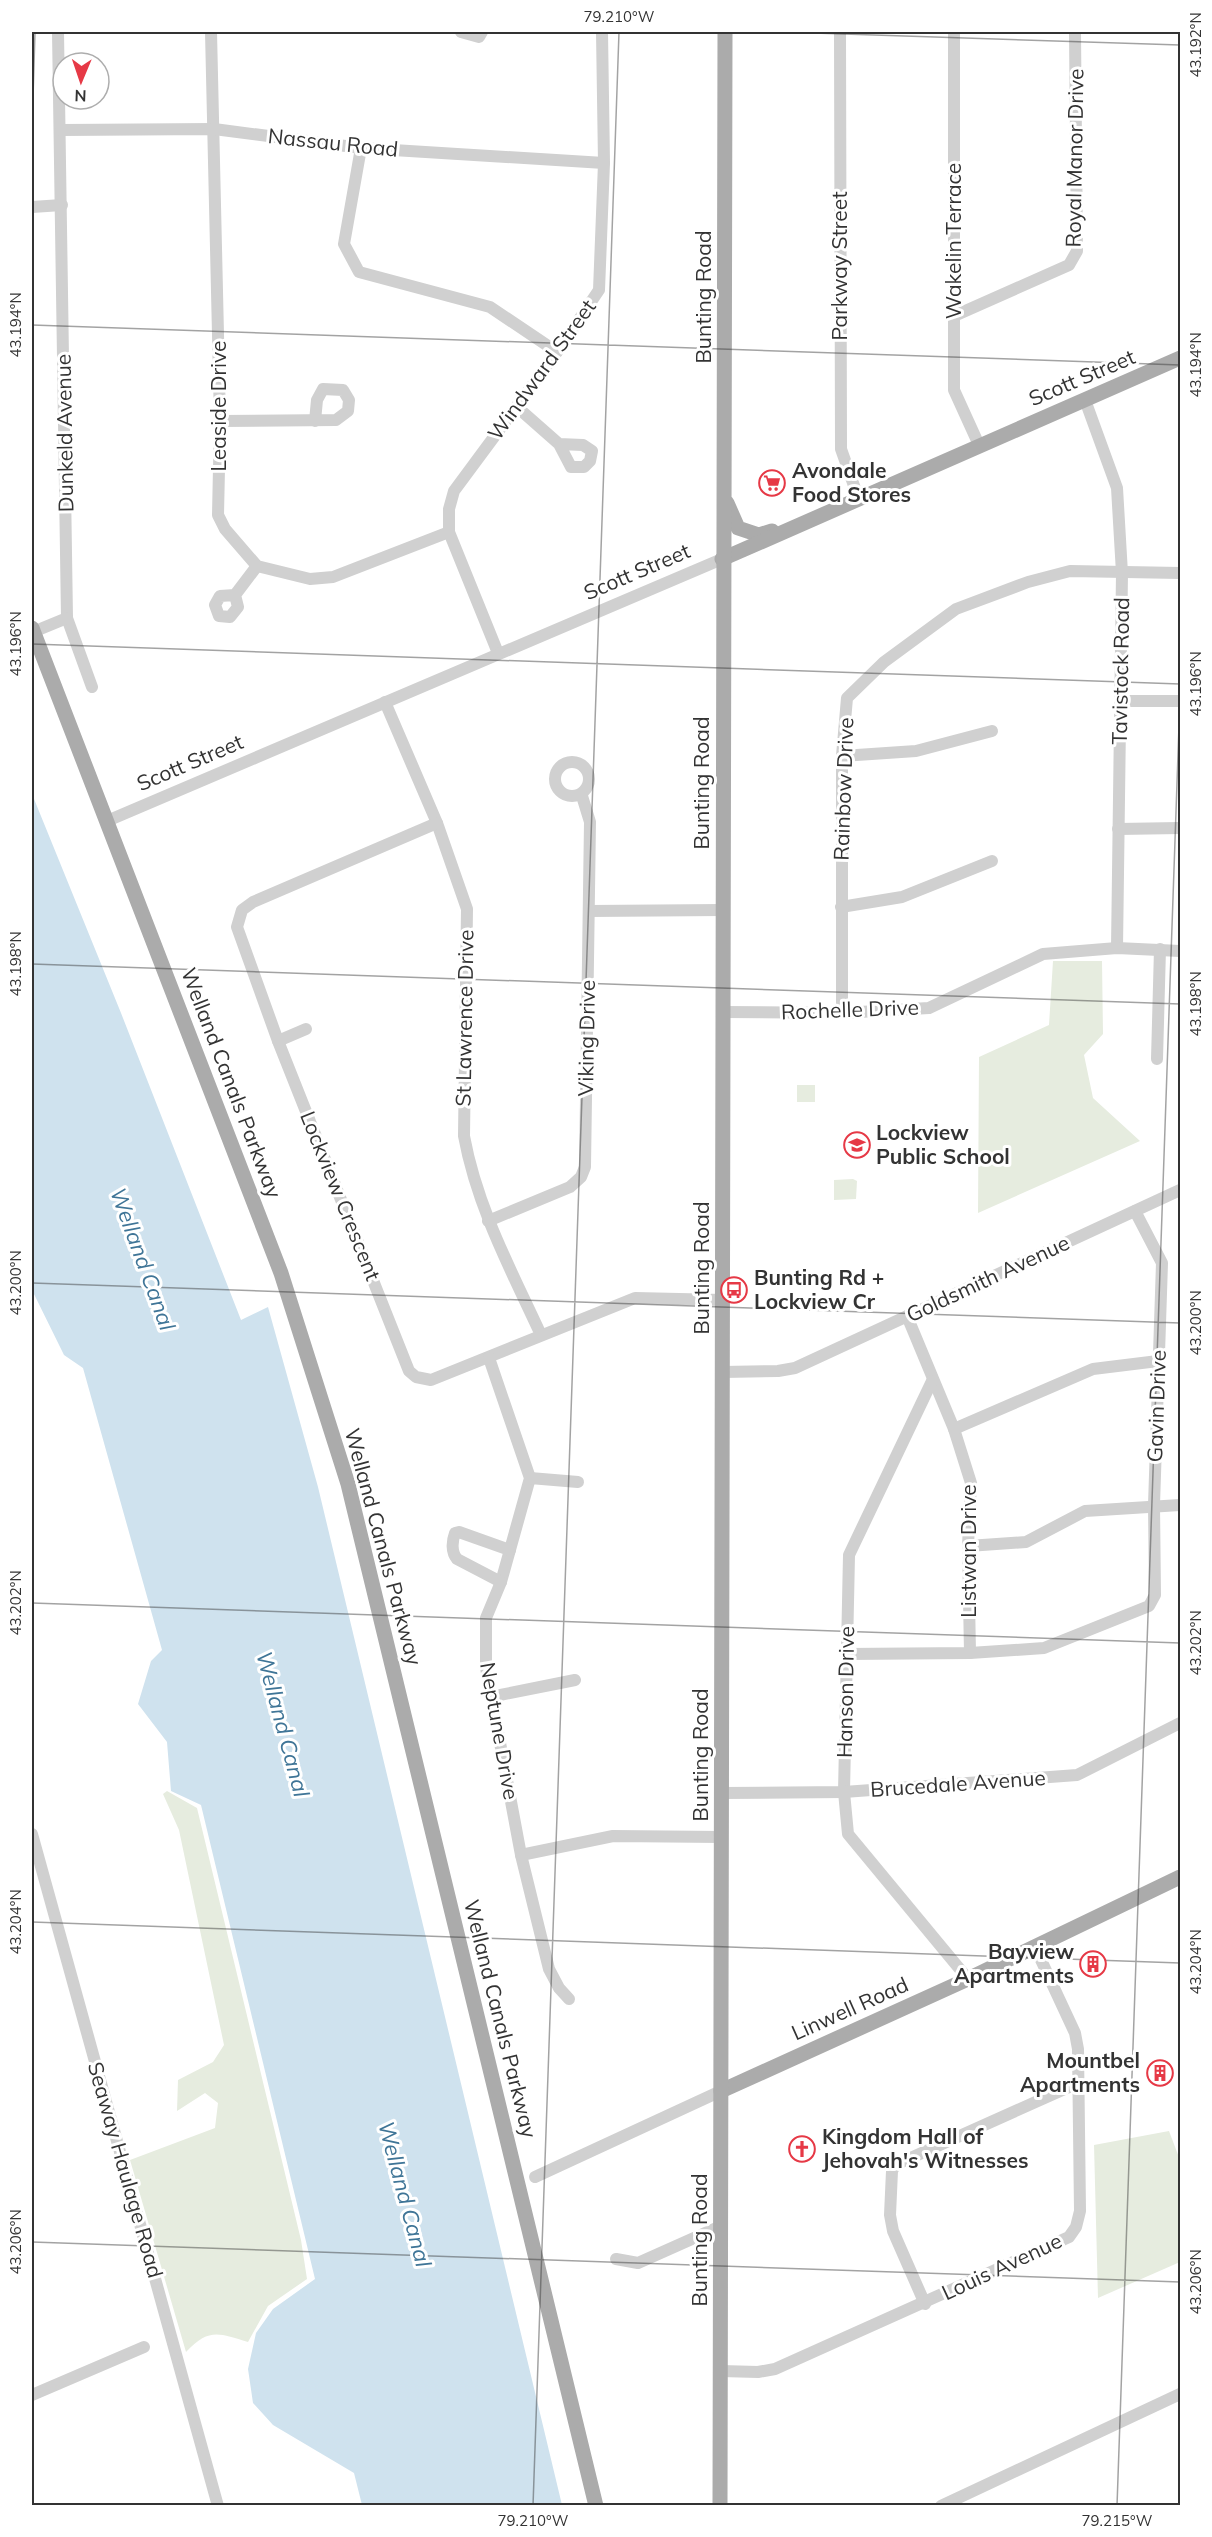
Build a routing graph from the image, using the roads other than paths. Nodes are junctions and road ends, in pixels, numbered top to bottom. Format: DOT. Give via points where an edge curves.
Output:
graph roads {
  1 [pos="58,32"];
  2 [pos="211,32"];
  3 [pos="461,32"];
  4 [pos="482,32"];
  5 [pos="602,32"];
  6 [pos="725,32"];
  7 [pos="840,32"];
  8 [pos="954,32"];
  9 [pos="1075,32"];
  10 [pos="214,129"];
  11 [pos="61,130"];
  12 [pos="361,148"];
  13 [pos="604,164"];
  14 [pos="62,205"];
  15 [pos="32,207"];
  16 [pos="954,316"];
  17 [pos="557,352"];
  18 [pos="1180,358"];
  19 [pos="1085,400"];
  20 [pos="517,407"];
  21 [pos="315,421"];
  22 [pos="220,422"];
  23 [pos="559,444"];
  24 [pos="979,445"];
  25 [pos="724,497"];
  26 [pos="858,497"];
  27 [pos="798,524"];
  28 [pos="449,532"];
  29 [pos="722,559"];
  30 [pos="257,566"];
  31 [pos="1122,573"];
  32 [pos="1180,573"];
  33 [pos="234,595"];
  34 [pos="67,618"];
  35 [pos="32,630"];
  36 [pos="498,653"];
  37 [pos="92,687"];
  38 [pos="1120,701"];
  39 [pos="1180,701"];
  40 [pos="385,702"];
  41 [pos="992,731"];
  42 [pos="842,756"];
  43 [pos="582,796"];
  44 [pos="107,821"];
  45 [pos="437,824"];
  46 [pos="1180,828"];
  47 [pos="1118,829"];
  48 [pos="992,861"];
  49 [pos="841,907"];
  50 [pos="723,910"];
  51 [pos="589,911"];
  52 [pos="1117,948"];
  53 [pos="1160,949"];
  54 [pos="1180,951"];
  55 [pos="723,1012"];
  56 [pos="842,1013"];
  57 [pos="306,1029"];
  58 [pos="278,1041"];
  59 [pos="1157,1059"];
  60 [pos="1180,1190"];
  61 [pos="1135,1211"];
  62 [pos="488,1221"];
  63 [pos="723,1300"];
  64 [pos="907,1317"];
  65 [pos="541,1335"];
  66 [pos="489,1358"];
  67 [pos="1158,1361"];
  68 [pos="723,1372"];
  69 [pos="932,1381"];
  70 [pos="954,1429"];
  71 [pos="530,1478"];
  72 [pos="578,1482"];
  73 [pos="1154,1504"];
  74 [pos="1180,1505"];
  75 [pos="968,1546"];
  76 [pos="510,1550"];
  77 [pos="501,1582"];
  78 [pos="970,1653"];
  79 [pos="846,1654"];
  80 [pos="575,1680"];
  81 [pos="490,1698"];
  82 [pos="1180,1723"];
  83 [pos="844,1792"];
  84 [pos="722,1793"];
  85 [pos="32,1834"];
  86 [pos="722,1837"];
  87 [pos="521,1855"];
  88 [pos="1180,1877"];
  89 [pos="1035,1947"];
  90 [pos="968,1979"];
  91 [pos="569,1999"];
  92 [pos="1078,2083"];
  93 [pos="721,2091"];
  94 [pos="535,2177"];
  95 [pos="721,2226"];
  96 [pos="616,2259"];
  97 [pos="925,2304"];
  98 [pos="144,2346"];
  99 [pos="721,2371"];
  100 [pos="1180,2394"];
  101 [pos="32,2395"];
  102 [pos="218,2505"];
  103 [pos="597,2505"];
  104 [pos="720,2505"];
  105 [pos="941,2505"];
  1 -- 11 [label="street, Dunkeld Avenue"];
  2 -- 10 [label="street, Leaside Drive"];
  3 -- 4 [label="street" via="479,38"];
  5 -- 13 [label="street, Windward Street"];
  6 -- 25 [label="main road, Bunting Road"];
  7 -- 26 [label="street, Parkway Street" via="841,449"];
  8 -- 16 [label="street, Wakelin Terrace"];
  9 -- 16 [label="street, Royal Manor Drive" via="1077,251 1069,265"];
  10 -- 11 [label="street, Nassau Road"];
  10 -- 12 [label="street, Nassau Road"];
  10 -- 22 [label="street, Leaside Drive"];
  11 -- 14 [label="street, Dunkeld Avenue"];
  12 -- 13 [label="street, Nassau Road"];
  12 -- 17 [label="street" via="344,244 359,272 490,307"];
  13 -- 17 [label="street, Windward Street" via="599,290"];
  14 -- 15 [label="street"];
  14 -- 34 [label="street, Dunkeld Avenue"];
  16 -- 24 [label="street, Wakelin Terrace" via="954,390"];
  17 -- 20 [label="street, Windward Street"];
  18 -- 19 [label="main road, Scott Street"];
  19 -- 24 [label="main road, Scott Street"];
  19 -- 31 [label="street, Tavistock Road" via="1117,488"];
  20 -- 23 [label="street"];
  20 -- 28 [label="street, Windward Street" via="454,490"];
  21 -- 22 [label="street"];
  22 -- 30 [label="street, Leaside Drive" via="218,515 225,530"];
  24 -- 26 [label="main road, Scott Street"];
  25 -- 27 [label="main road" via="738,528 747,532 759,535"];
  25 -- 29 [label="main road, Bunting Road"];
  26 -- 27 [label="main road, Scott Street"];
  27 -- 29 [label="main road, Scott Street"];
  28 -- 30 [label="street" via="333,577 310,579"];
  28 -- 36 [label="street, Windward Street"];
  29 -- 36 [label="street, Scott Street"];
  29 -- 50 [label="main road, Bunting Road"];
  30 -- 33 [label="street"];
  31 -- 32 [label="street, Rainbow Drive"];
  31 -- 38 [label="street, Tavistock Road"];
  31 -- 42 [label="street, Rainbow Drive" via="1070,571 956,609 884,662 847,698"];
  34 -- 35 [label="street"];
  34 -- 37 [label="street, Dunkeld Avenue"];
  35 -- 44 [label="main road, Welland Canals Parkway"];
  36 -- 40 [label="street, Scott Street"];
  38 -- 39 [label="street"];
  38 -- 47 [label="street, Tavistock Road"];
  40 -- 44 [label="street, Scott Street"];
  40 -- 45 [label="street, St Lawrence Drive"];
  41 -- 42 [label="street" via="916,751"];
  42 -- 49 [label="street, Rainbow Drive"];
  43 -- 51 [label="street, Viking Drive" via="590,822"];
  44 -- 103 [label="main road, Welland Canals Parkway" via="281,1273 348,1484"];
  45 -- 58 [label="street, Lockview Crescent" via="242,910 238,936"];
  45 -- 62 [label="street, St Lawrence Drive" via="467,909 464,1136 471,1173"];
  46 -- 47 [label="street"];
  47 -- 52 [label="street, Tavistock Road"];
  48 -- 49 [label="street" via="902,897"];
  49 -- 56 [label="street, Rainbow Drive"];
  50 -- 51 [label="street"];
  50 -- 55 [label="main road, Bunting Road"];
  51 -- 62 [label="street, Viking Drive" via="585,1167 570,1187"];
  52 -- 53 [label="street, Rochelle Drive"];
  52 -- 56 [label="street, Rochelle Drive" via="1043,954 929,1008"];
  53 -- 54 [label="street, Rochelle Drive"];
  53 -- 59 [label="street"];
  55 -- 56 [label="street, Rochelle Drive"];
  55 -- 63 [label="main road, Bunting Road"];
  57 -- 58 [label="street"];
  58 -- 66 [label="street, Lockview Crescent" via="409,1371 416,1377 432,1380"];
  60 -- 61 [label="street, Goldsmith Avenue"];
  61 -- 64 [label="street, Goldsmith Avenue"];
  61 -- 67 [label="street, Gavin Drive" via="1162,1263"];
  62 -- 65 [label="street, St Lawrence Drive"];
  63 -- 65 [label="street, Lockview Crescent" via="635,1298"];
  63 -- 68 [label="main road, Bunting Road"];
  64 -- 68 [label="street, Goldsmith Avenue" via="795,1368"];
  64 -- 69 [label="street, Listwan Drive"];
  65 -- 66 [label="street, Lockview Crescent"];
  66 -- 71 [label="street"];
  67 -- 70 [label="street" via="1093,1369"];
  67 -- 73 [label="street, Gavin Drive"];
  68 -- 84 [label="main road, Bunting Road"];
  69 -- 70 [label="street, Listwan Drive"];
  69 -- 79 [label="street, Hanson Drive" via="849,1555"];
  70 -- 75 [label="street, Listwan Drive" via="971,1483"];
  71 -- 72 [label="street"];
  71 -- 76 [label="street, Neptune Drive"];
  73 -- 74 [label="street"];
  73 -- 75 [label="street" via="1085,1511 1026,1542"];
  73 -- 78 [label="street, Gavin Drive" via="1155,1595 1149,1606 1044,1648"];
  75 -- 78 [label="street, Listwan Drive"];
  76 -- 77 [label="street, Neptune Drive"];
  76 -- 77 [label="street" via="459,1532 453,1539 457,1559"];
  77 -- 81 [label="street, Neptune Drive" via="486,1618"];
  78 -- 79 [label="street"];
  79 -- 83 [label="street, Hanson Drive"];
  80 -- 81 [label="street"];
  81 -- 87 [label="street, Neptune Drive"];
  82 -- 83 [label="street, Brucedale Avenue" via="1077,1775"];
  83 -- 84 [label="street, Brucedale Avenue"];
  83 -- 90 [label="street, Hanson Drive" via="848,1834"];
  84 -- 86 [label="main road, Bunting Road"];
  85 -- 102 [label="street, Seaway Haulage Road"];
  86 -- 87 [label="street" via="613,1836"];
  86 -- 93 [label="main road, Bunting Road"];
  87 -- 91 [label="street, Neptune Drive" via="549,1969"];
  88 -- 89 [label="main road, Linwell Road"];
  89 -- 90 [label="main road, Linwell Road"];
  89 -- 92 [label="street, Louis Avenue" via="1075,2033"];
  90 -- 93 [label="main road, Linwell Road"];
  92 -- 97 [label="street, Louis Avenue" via="1080,2211 1076,2227 1069,2237"];
  92 -- 97 [label="street" via="896,2165 892,2171 893,2231"];
  93 -- 94 [label="street, Linwell Road"];
  93 -- 95 [label="main road, Bunting Road"];
  95 -- 96 [label="street" via="638,2263"];
  95 -- 99 [label="main road, Bunting Road"];
  97 -- 99 [label="street, Louis Avenue" via="774,2368 759,2372"];
  98 -- 101 [label="street"];
  99 -- 104 [label="main road, Bunting Road"];
  100 -- 105 [label="street"];
}
